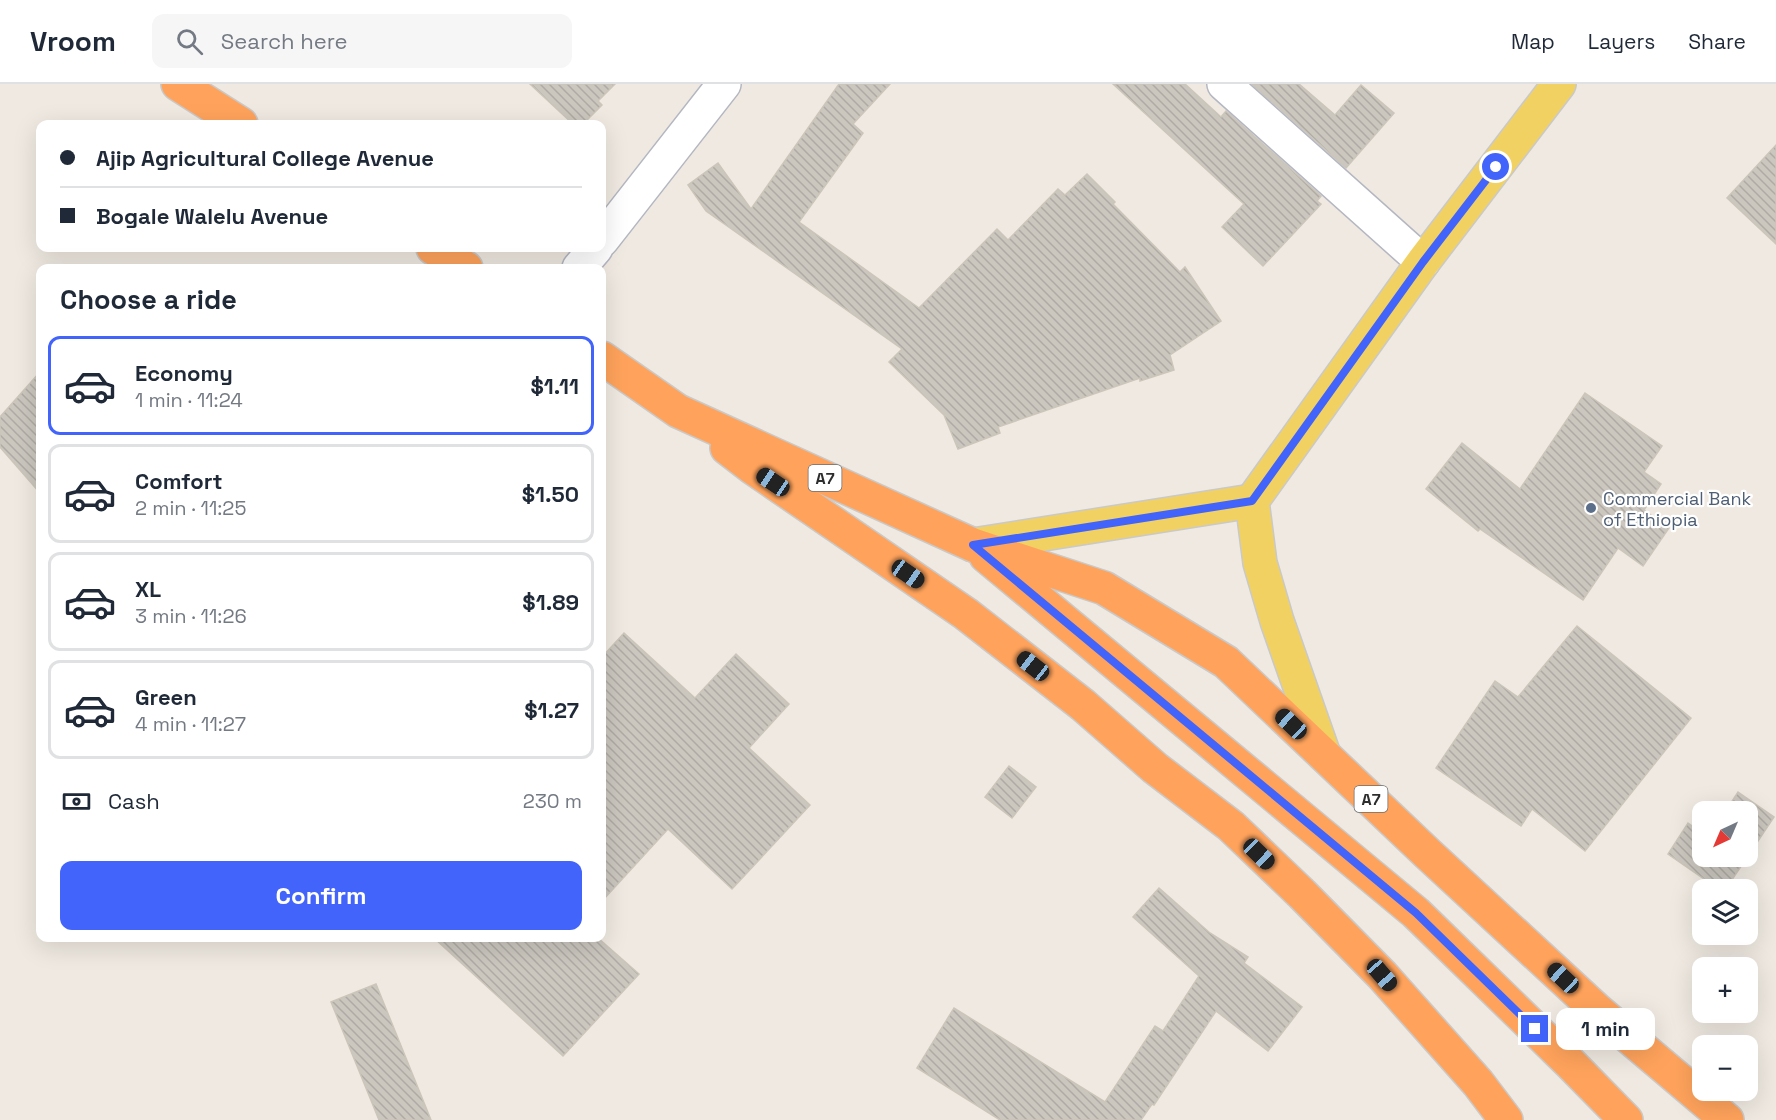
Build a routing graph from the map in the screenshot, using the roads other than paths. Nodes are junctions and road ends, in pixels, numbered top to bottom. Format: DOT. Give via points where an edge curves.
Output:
graph roads {
  1 [pos="178,84"];
  2 [pos="724,84"];
  3 [pos="1224,84"];
  4 [pos="1559,84"];
  5 [pos="235,120"];
  6 [pos="606,235"];
  7 [pos="440,252"];
  8 [pos="593,252"];
  9 [pos="1423,262"];
  10 [pos="459,264"];
  11 [pos="582,264"];
  12 [pos="606,361"];
  13 [pos="678,411"];
  14 [pos="1252,501"];
  15 [pos="973,545"];
  16 [pos="1324,755"];
  17 [pos="1506,1120"];
  18 [pos="1626,1120"];
  19 [pos="1727,1120"];
  1 -- 5 [label="highway"];
  2 -- 6 [label="street"];
  3 -- 9 [label="street"];
  4 -- 9 [label="main road"];
  7 -- 10 [label="highway"];
  8 -- 11 [label="street"];
  9 -- 14 [label="main road"];
  12 -- 13 [label="highway, A7"];
  13 -- 15 [label="highway, A7"];
  13 -- 17 [label="highway" via="753,468 966,614 1231,826 1382,975"];
  14 -- 15 [label="main road"];
  14 -- 16 [label="main road, A7" via="1260,563 1276,621"];
  15 -- 16 [label="highway, A7" via="1104,588 1226,662"];
  15 -- 18 [label="highway, A7" via="1416,913"];
  16 -- 19 [label="highway, A7" via="1597,1010"];
}
